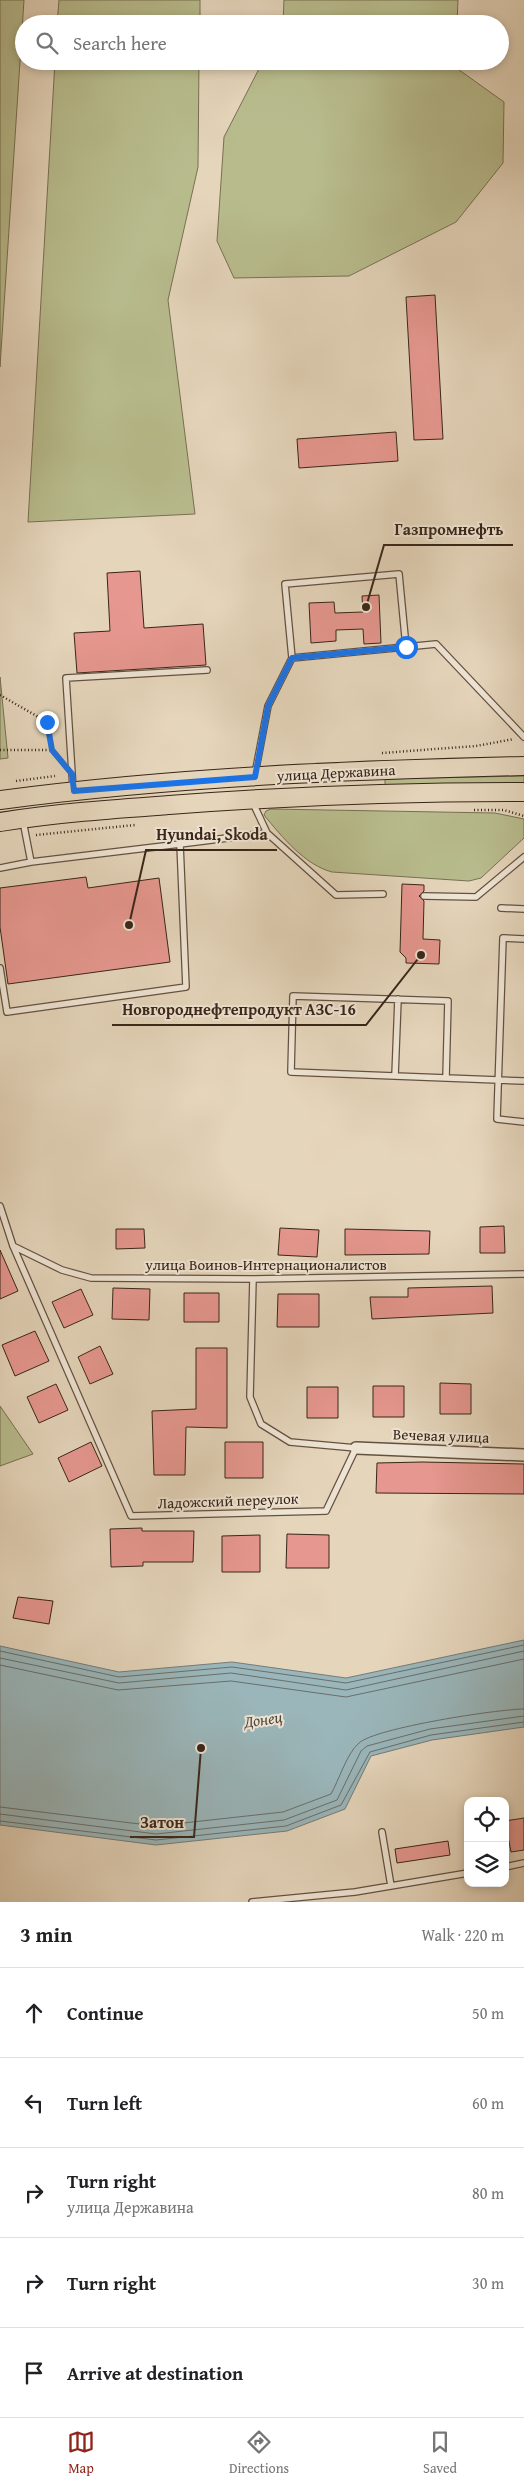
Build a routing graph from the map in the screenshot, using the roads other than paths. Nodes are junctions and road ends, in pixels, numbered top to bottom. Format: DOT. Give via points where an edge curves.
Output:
graph roads {
  1 [pos="406,647"];
  2 [pos="292,658"];
  3 [pos="207,670"];
  4 [pos="524,737"];
  5 [pos="524,766"];
  6 [pos="255,777"];
  7 [pos="73,783"];
  8 [pos="524,792"];
  9 [pos="251,799"];
  10 [pos="0,800"];
  11 [pos="23,818"];
  12 [pos="0,822"];
  13 [pos="267,833"];
  14 [pos="180,844"];
  15 [pos="524,857"];
  16 [pos="30,862"];
  17 [pos="0,868"];
  18 [pos="383,894"];
  19 [pos="424,896"];
  20 [pos="500,908"];
  21 [pos="524,909"];
  22 [pos="524,939"];
  23 [pos="0,968"];
  24 [pos="398,999"];
  25 [pos="395,1076"];
  26 [pos="446,1078"];
  27 [pos="498,1080"];
  28 [pos="524,1081"];
  29 [pos="524,1122"];
  30 [pos="0,1206"];
  31 [pos="13,1246"];
  32 [pos="524,1274"];
  33 [pos="253,1279"];
  34 [pos="356,1448"];
  35 [pos="524,1455"];
  36 [pos="382,1832"];
  37 [pos="524,1863"];
  38 [pos="509,1865"];
  39 [pos="464,1874"];
  40 [pos="391,1886"];
  41 [pos="252,1902"];
  1 -- 2 [label="lane"];
  1 -- 2 [label="lane" via="399,574 285,584"];
  1 -- 4 [label="lane" via="436,644"];
  2 -- 6 [label="lane" via="268,706"];
  3 -- 7 [label="lane" via="66,678"];
  5 -- 6 [label="main road, улица Державина"];
  6 -- 7 [label="main road, улица Державина"];
  7 -- 10 [label="main road, улица Державина"];
  8 -- 9 [label="main road, улица Державина" via="416,792"];
  9 -- 11 [label="main road, улица Державина"];
  9 -- 13 [label="lane"];
  11 -- 12 [label="main road, улица Державина"];
  11 -- 16 [label="lane"];
  13 -- 14 [label="lane"];
  13 -- 18 [label="lane" via="336,894"];
  14 -- 16 [label="lane"];
  14 -- 23 [label="lane" via="186,987 7,1012"];
  15 -- 19 [label="lane" via="476,897"];
  16 -- 17 [label="lane"];
  20 -- 21 [label="lane"];
  22 -- 27 [label="lane" via="502,938"];
  24 -- 25 [label="lane"];
  24 -- 25 [label="lane" via="293,996 291,1072"];
  24 -- 26 [label="lane" via="448,1001"];
  25 -- 26 [label="lane"];
  26 -- 27 [label="lane"];
  27 -- 28 [label="lane"];
  27 -- 29 [label="lane" via="497,1119"];
  30 -- 31 [label="lane"];
  31 -- 33 [label="lane, улица Воинов-Интернационалистов" via="62,1270 91,1278"];
  31 -- 34 [label="lane, Ладожский переулок" via="131,1516 326,1511"];
  32 -- 33 [label="lane, улица Воинов-Интернационалистов"];
  33 -- 34 [label="lane" via="250,1397 261,1424 290,1442"];
  34 -- 35 [label="street, Вечевая улица"];
  36 -- 40 [label="lane"];
  37 -- 38 [label="lane"];
  39 -- 40 [label="lane"];
  40 -- 41 [label="lane"];
}
